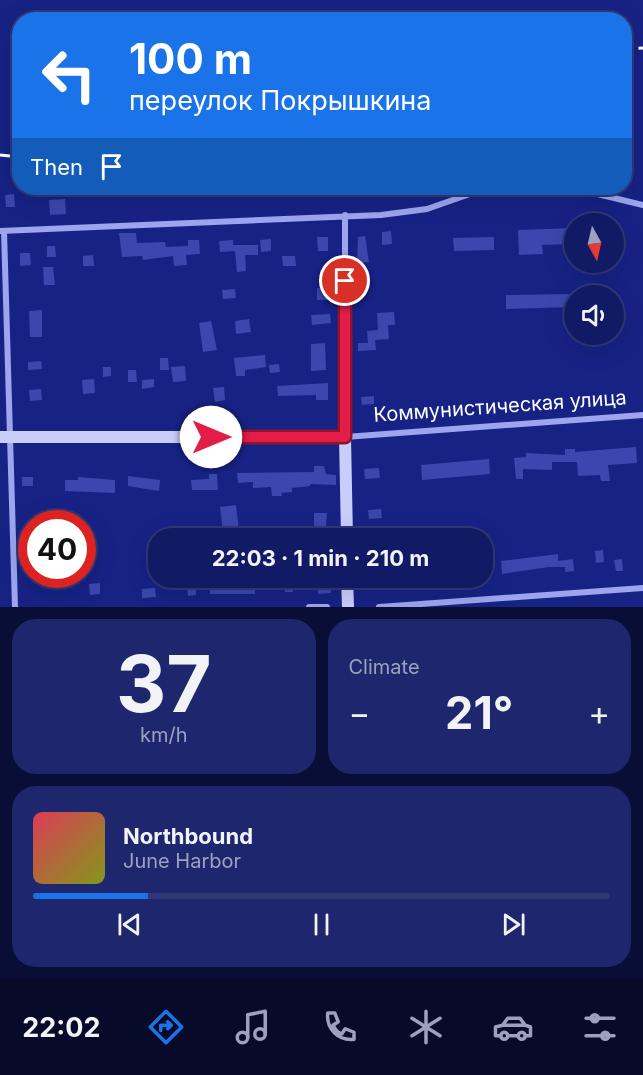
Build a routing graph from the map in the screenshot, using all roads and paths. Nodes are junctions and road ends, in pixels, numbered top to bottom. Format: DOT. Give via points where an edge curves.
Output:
graph roads {
  1 [pos="467,195"];
  2 [pos="602,195"];
  3 [pos="643,205"];
  4 [pos="345,215"];
  5 [pos="2,231"];
  6 [pos="643,415"];
  7 [pos="4,437"];
  8 [pos="345,437"];
  9 [pos="347,528"];
  10 [pos="347,588"];
  11 [pos="643,588"];
  12 [pos="15,607"];
  13 [pos="309,607"];
  14 [pos="327,607"];
  15 [pos="348,607"];
  16 [pos="378,607"];
  1 -- 4 [label="street" via="428,209"];
  2 -- 3 [label="street"];
  4 -- 5 [label="street"];
  4 -- 8 [label="street"];
  5 -- 7 [label="street"];
  6 -- 8 [label="street, Коммунистическая улица"];
  7 -- 8 [label="street, Коммунистическая улица"];
  7 -- 12 [label="street"];
  8 -- 9 [label="street"];
  10 -- 15 [label="street"];
  11 -- 16 [label="street"];
  13 -- 14 [label="street"];
}
